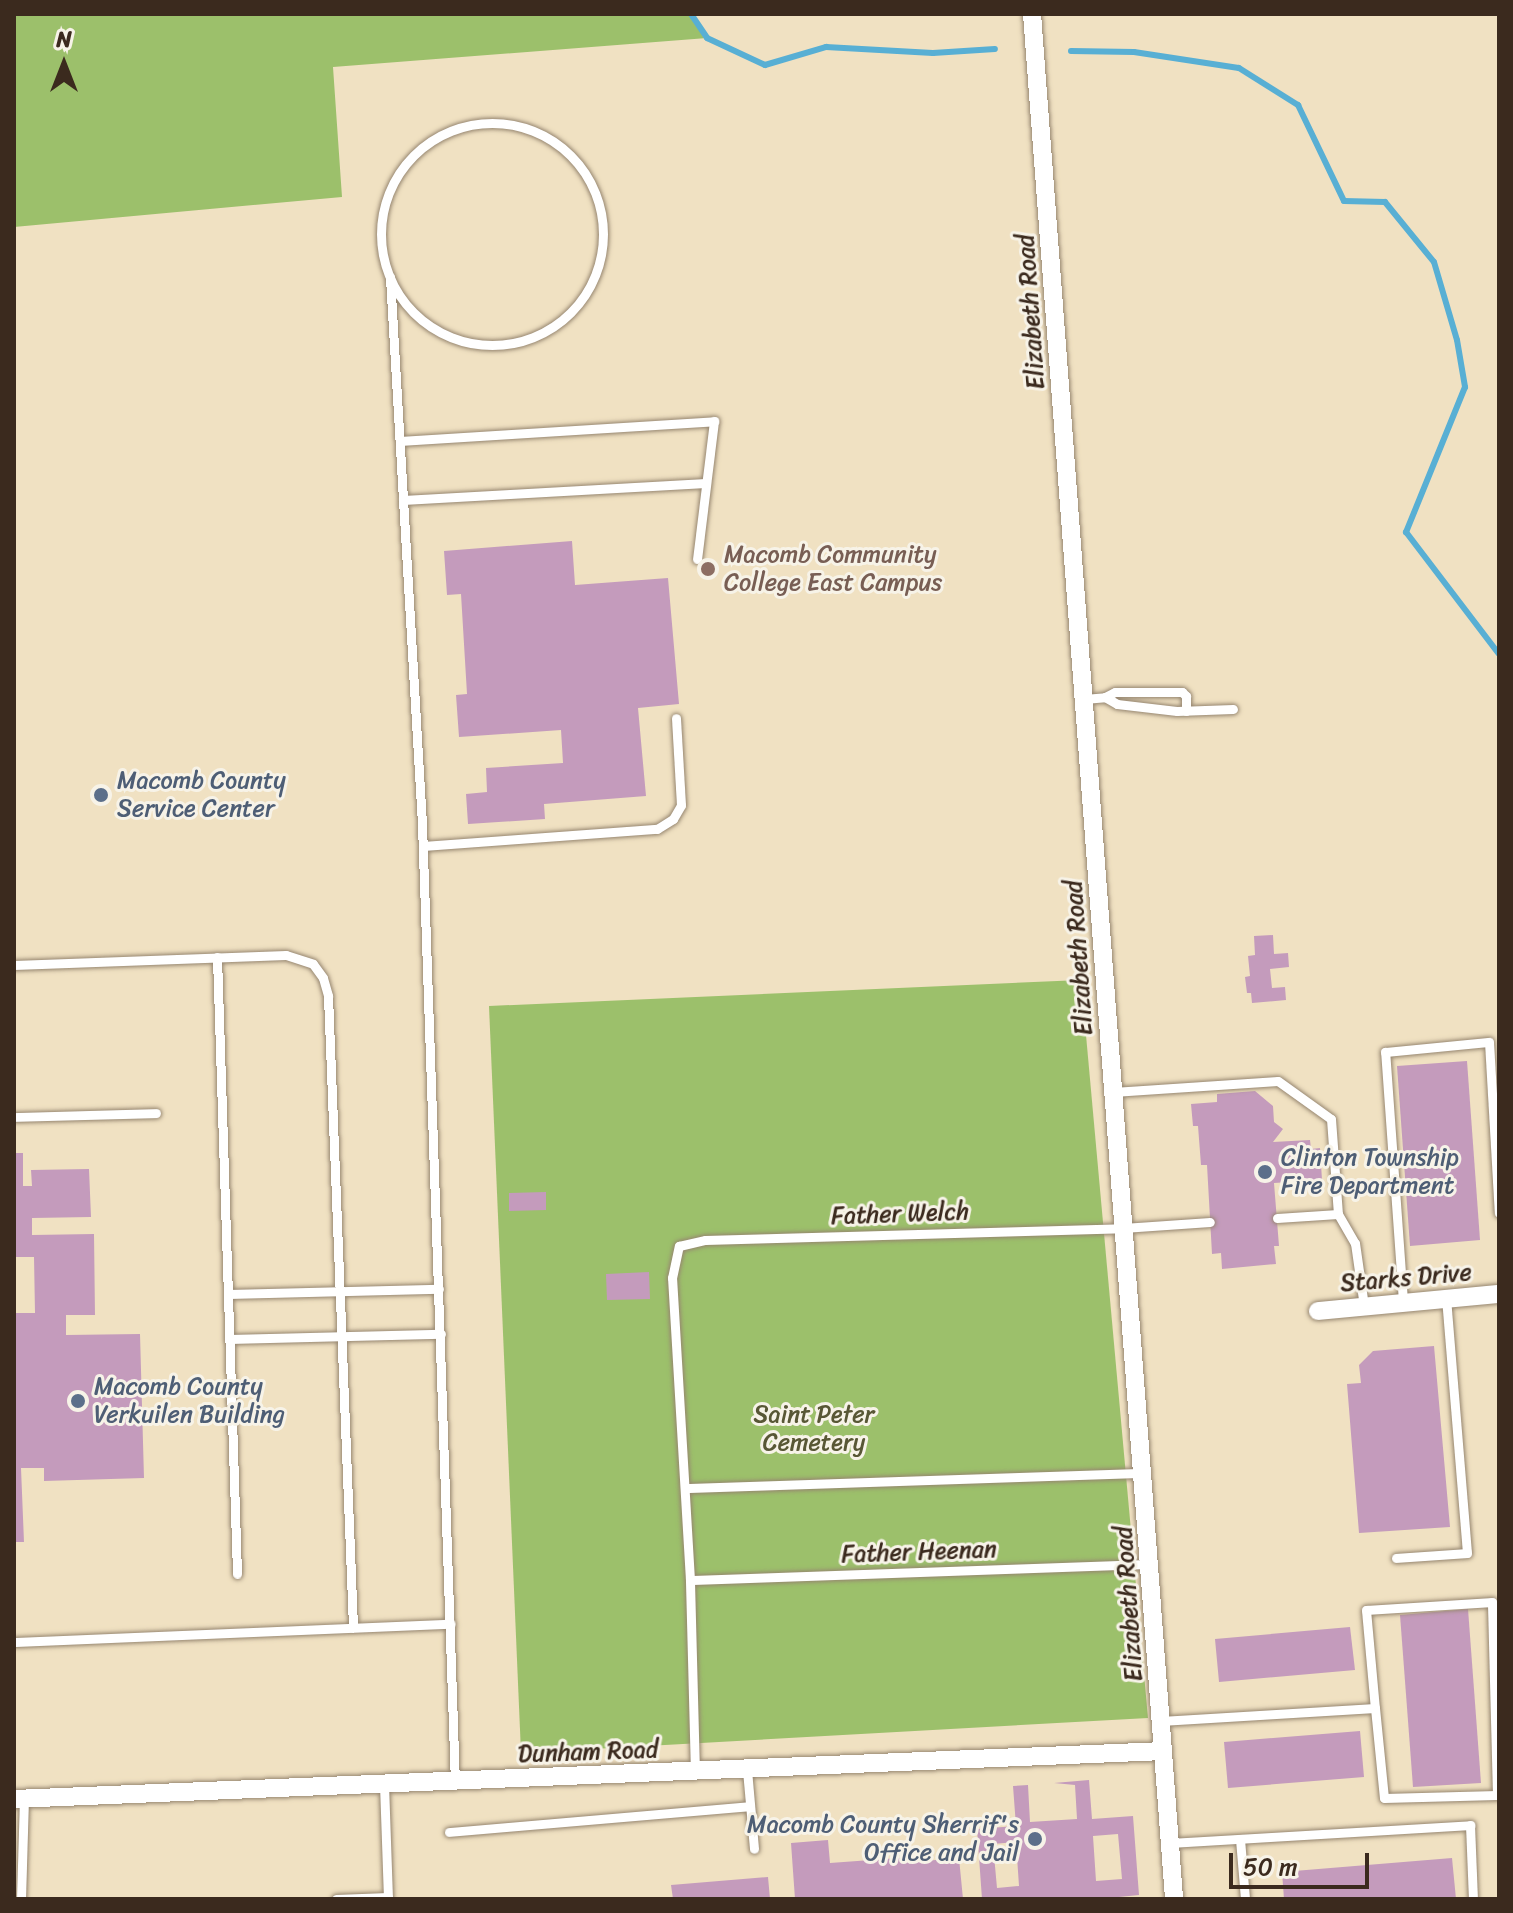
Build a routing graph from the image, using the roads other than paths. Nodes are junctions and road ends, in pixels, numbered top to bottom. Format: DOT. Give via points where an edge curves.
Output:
graph roads {
  1 [pos="1032,14"];
  2 [pos="390,277"];
  3 [pos="400,441"];
  4 [pos="706,483"];
  5 [pos="403,500"];
  6 [pos="697,559"];
  7 [pos="1105,697"];
  8 [pos="1084,699"];
  9 [pos="1233,709"];
  10 [pos="1186,711"];
  11 [pos="676,718"];
  12 [pos="423,846"];
  13 [pos="217,957"];
  14 [pos="14,965"];
  15 [pos="1113,1092"];
  16 [pos="156,1113"];
  17 [pos="14,1117"];
  18 [pos="1499,1213"];
  19 [pos="1338,1214"];
  20 [pos="1277,1218"];
  21 [pos="1210,1222"];
  22 [pos="1123,1228"];
  23 [pos="439,1289"];
  24 [pos="339,1292"];
  25 [pos="228,1294"];
  26 [pos="1499,1294"];
  27 [pos="1446,1298"];
  28 [pos="1403,1301"];
  29 [pos="1364,1306"];
  30 [pos="1318,1311"];
  31 [pos="441,1334"];
  32 [pos="341,1337"];
  33 [pos="229,1339"];
  34 [pos="1144,1473"];
  35 [pos="686,1488"];
  36 [pos="1396,1558"];
  37 [pos="1150,1564"];
  38 [pos="237,1574"];
  39 [pos="690,1580"];
  40 [pos="451,1624"];
  41 [pos="353,1628"];
  42 [pos="14,1642"];
  43 [pos="1375,1708"];
  44 [pos="1161,1721"];
  45 [pos="1163,1751"];
  46 [pos="747,1770"];
  47 [pos="695,1773"];
  48 [pos="455,1781"];
  49 [pos="384,1784"];
  50 [pos="19,1798"];
  51 [pos="750,1806"];
  52 [pos="449,1832"];
  53 [pos="1240,1839"];
  54 [pos="1170,1843"];
  55 [pos="754,1849"];
  56 [pos="388,1898"];
  57 [pos="21,1899"];
  58 [pos="336,1899"];
  59 [pos="1174,1899"];
  60 [pos="1245,1899"];
  61 [pos="1473,1899"];
  1 -- 8 [label="street, Elizabeth Road"];
  2 -- 2 [label="lane" via="381,254 381,216 394,180 417,150 450,130 487,122 522,126 555,141 598,197 604,232 599,267 583,299 558,324 526,341 488,346 451,338 418,318"];
  2 -- 3 [label="lane"];
  3 -- 4 [label="lane" via="714,421"];
  3 -- 5 [label="lane"];
  4 -- 5 [label="lane"];
  4 -- 6 [label="lane"];
  5 -- 12 [label="lane"];
  7 -- 8 [label="lane"];
  7 -- 10 [label="lane" via="1117,704"];
  7 -- 10 [label="lane" via="1115,692 1182,692"];
  8 -- 15 [label="street, Elizabeth Road"];
  9 -- 10 [label="lane"];
  11 -- 12 [label="lane" via="681,805 673,819 657,829"];
  12 -- 23 [label="lane"];
  13 -- 14 [label="lane"];
  13 -- 24 [label="lane" via="286,955 313,964 323,978 328,996"];
  13 -- 25 [label="lane"];
  15 -- 19 [label="lane" via="1278,1081 1331,1119"];
  15 -- 22 [label="street, Elizabeth Road"];
  16 -- 17 [label="lane"];
  18 -- 28 [label="lane" via="1489,1042 1385,1052"];
  19 -- 20 [label="lane"];
  19 -- 29 [label="lane" via="1355,1243"];
  21 -- 22 [label="lane, Father Welch"];
  22 -- 34 [label="street, Elizabeth Road"];
  22 -- 35 [label="lane, Father Welch" via="705,1240 679,1246 672,1278"];
  23 -- 24 [label="lane"];
  23 -- 31 [label="lane"];
  24 -- 25 [label="lane"];
  24 -- 32 [label="lane"];
  25 -- 33 [label="lane"];
  26 -- 27 [label="street, Starks Drive"];
  27 -- 28 [label="street, Starks Drive"];
  27 -- 36 [label="lane" via="1467,1553"];
  28 -- 29 [label="street, Starks Drive"];
  29 -- 30 [label="street, Starks Drive"];
  31 -- 32 [label="lane"];
  31 -- 40 [label="lane"];
  32 -- 33 [label="lane"];
  32 -- 41 [label="lane"];
  33 -- 38 [label="lane"];
  34 -- 35 [label="lane"];
  34 -- 37 [label="street, Elizabeth Road"];
  35 -- 39 [label="lane"];
  37 -- 39 [label="lane, Father Heenan"];
  37 -- 44 [label="street, Elizabeth Road"];
  39 -- 47 [label="lane"];
  40 -- 41 [label="lane"];
  40 -- 48 [label="lane"];
  41 -- 42 [label="lane"];
  43 -- 43 [label="lane" via="1384,1798 1497,1795 1492,1602 1366,1610"];
  43 -- 44 [label="lane"];
  44 -- 45 [label="street, Elizabeth Road"];
  45 -- 46 [label="street, Dunham Road"];
  45 -- 54 [label="street, Elizabeth Road"];
  46 -- 47 [label="street, Dunham Road"];
  46 -- 51 [label="lane"];
  47 -- 48 [label="street, Dunham Road"];
  48 -- 49 [label="street, Dunham Road"];
  49 -- 50 [label="street, Dunham Road"];
  49 -- 56 [label="lane"];
  50 -- 57 [label="lane"];
  51 -- 52 [label="lane"];
  51 -- 55 [label="lane"];
  53 -- 54 [label="lane"];
  53 -- 60 [label="lane"];
  53 -- 61 [label="lane" via="1470,1825"];
  54 -- 59 [label="street, Elizabeth Road"];
  56 -- 58 [label="lane"];
}
